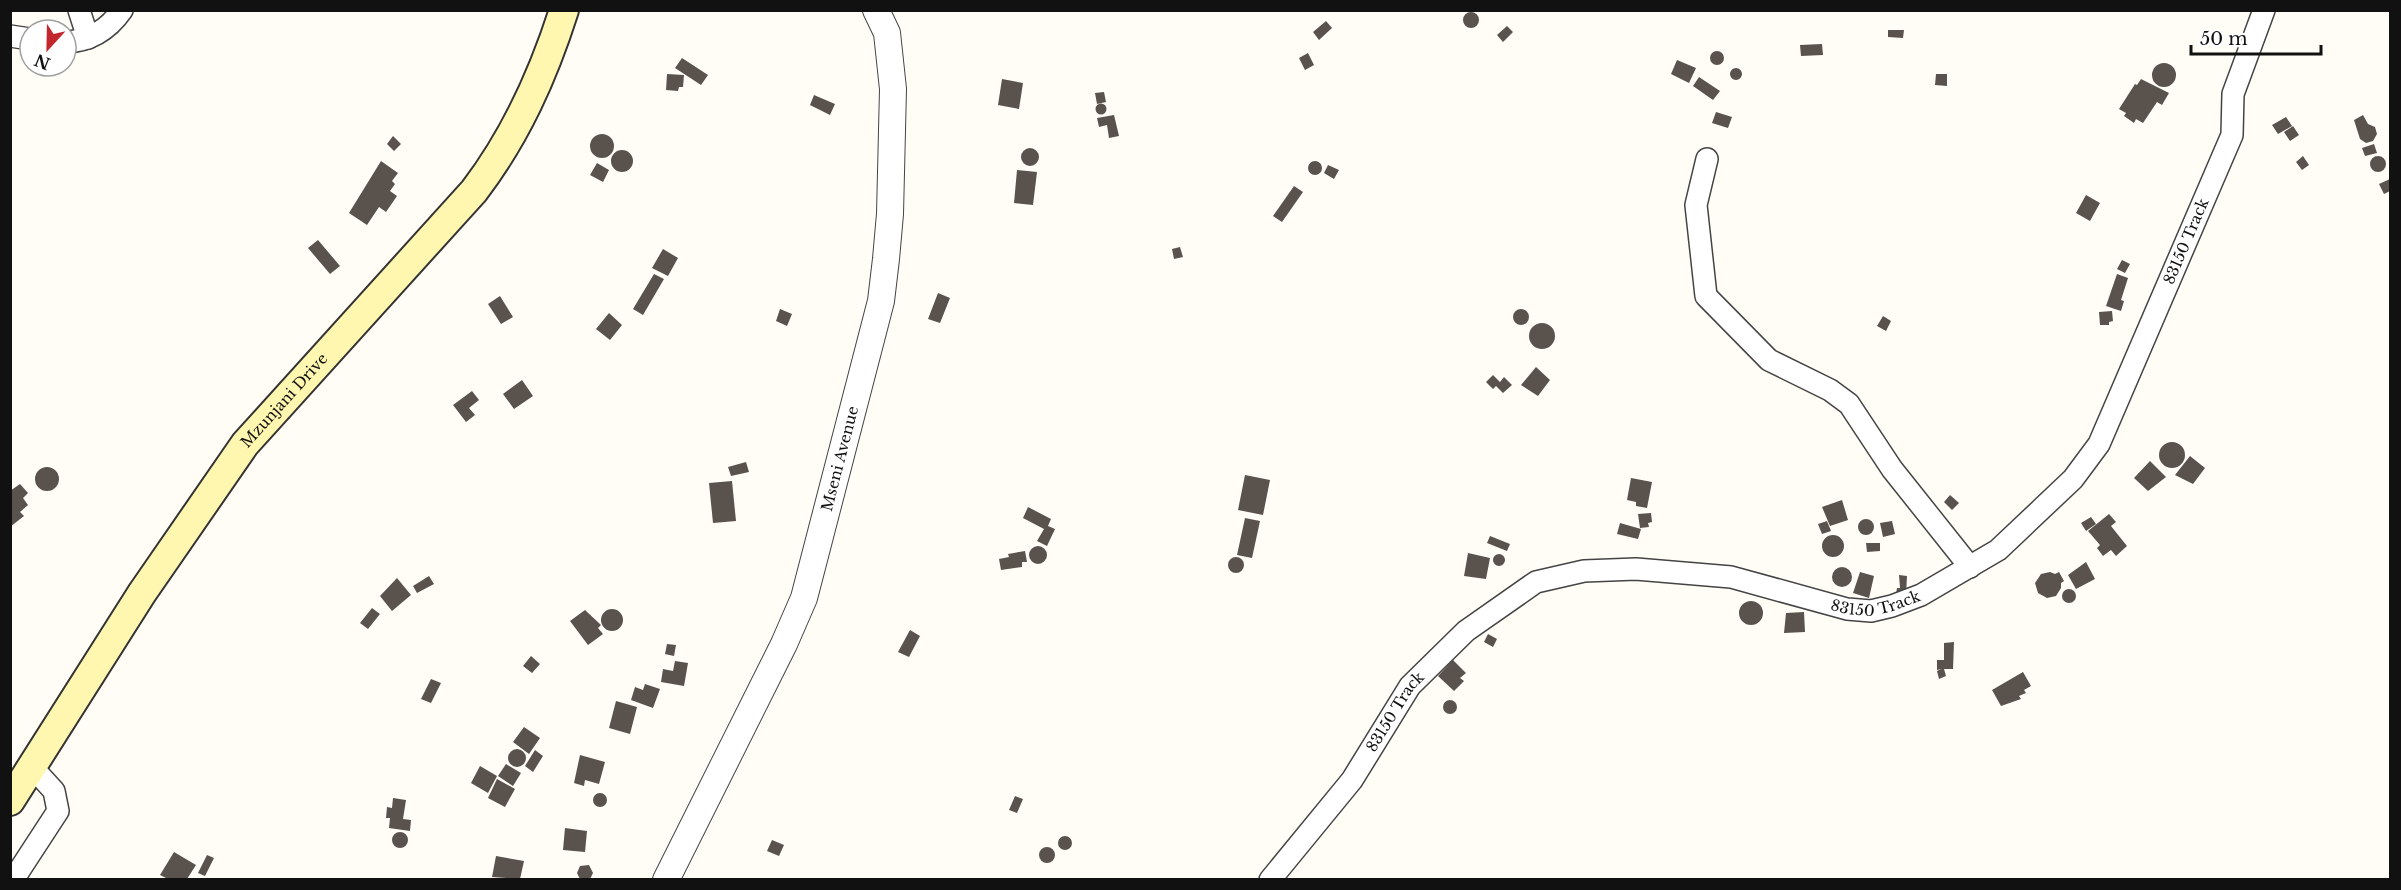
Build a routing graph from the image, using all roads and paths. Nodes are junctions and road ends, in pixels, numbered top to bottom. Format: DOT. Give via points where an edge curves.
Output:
graph roads {
  1 [pos="79,10"];
  2 [pos="122,10"];
  3 [pos="564,10"];
  4 [pos="876,10"];
  5 [pos="2264,10"];
  6 [pos="87,38"];
  7 [pos="78,40"];
  8 [pos="1707,159"];
  9 [pos="1970,567"];
  10 [pos="32,767"];
  11 [pos="10,801"];
  12 [pos="13,879"];
  13 [pos="666,879"];
  14 [pos="1270,879"];
  1 -- 6 [label="street"];
  2 -- 6 [label="street" via="101,32"];
  3 -- 10 [label="main road, Mzunjani Drive" via="535,89 501,156 245,444 142,593"];
  4 -- 13 [label="street, Mseni Avenue" via="887,33 893,89 890,214 881,301 804,598"];
  5 -- 9 [label="street, 83150 Track" via="2233,94 2232,135 2098,444 2073,479 2037,514 1998,550"];
  6 -- 7 [label="street"];
  8 -- 9 [label="street" via="1696,205 1706,297 1769,360 1850,404 1892,469"];
  9 -- 14 [label="street, 83150 Track" via="1922,596 1871,611 1847,609 1731,577 1693,573 1594,570 1536,582 1466,631 1410,686 1352,780"];
  10 -- 11 [label="main road, Mzunjani Drive"];
  10 -- 12 [label="street" via="54,791 58,811"];
}
